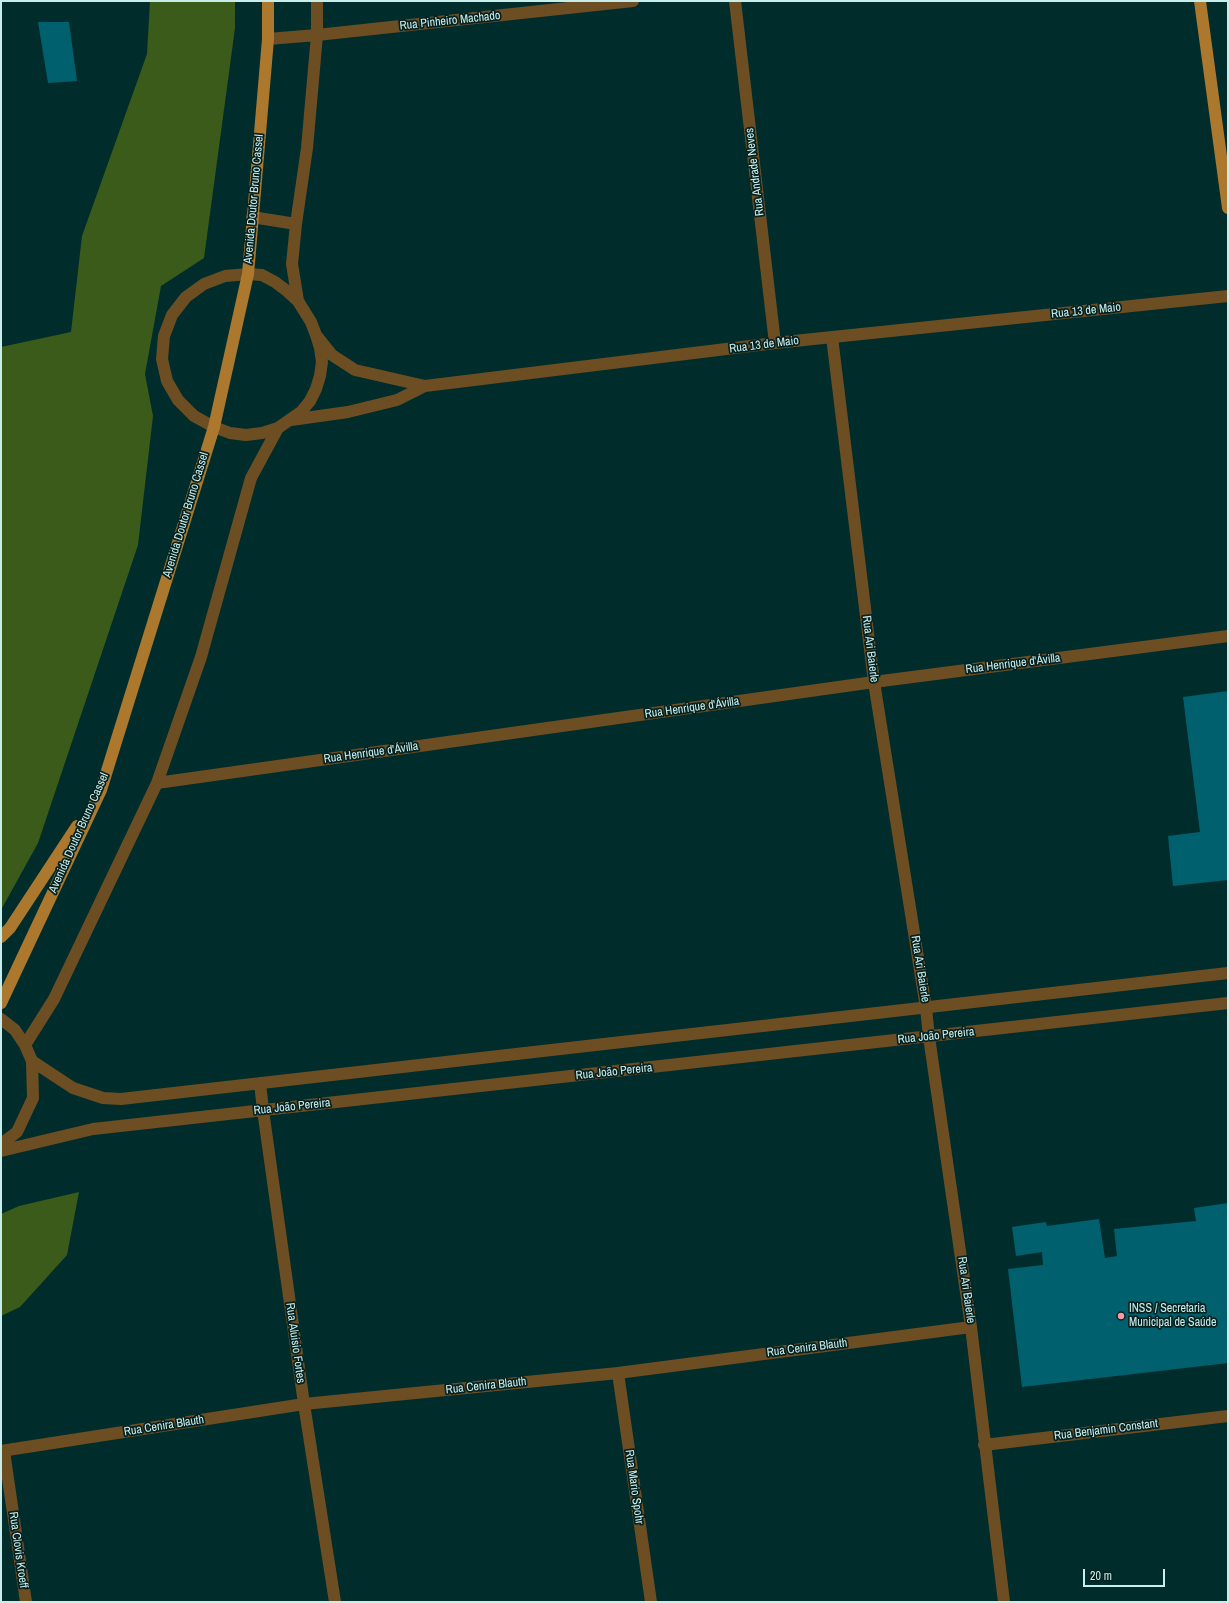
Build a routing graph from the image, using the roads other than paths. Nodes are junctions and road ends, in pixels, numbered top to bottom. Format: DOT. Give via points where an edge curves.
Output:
graph roads {
  1 [pos="268,1"];
  2 [pos="317,1"];
  3 [pos="633,1"];
  4 [pos="735,1"];
  5 [pos="1200,1"];
  6 [pos="317,35"];
  7 [pos="268,39"];
  8 [pos="1228,208"];
  9 [pos="252,217"];
  10 [pos="296,224"];
  11 [pos="248,274"];
  12 [pos="1228,296"];
  13 [pos="298,301"];
  14 [pos="316,335"];
  15 [pos="832,337"];
  16 [pos="775,343"];
  17 [pos="425,386"];
  18 [pos="290,420"];
  19 [pos="214,427"];
  20 [pos="278,428"];
  21 [pos="1228,636"];
  22 [pos="874,682"];
  23 [pos="157,783"];
  24 [pos="101,790"];
  25 [pos="1,937"];
  26 [pos="1228,973"];
  27 [pos="1,1003"];
  28 [pos="1228,1003"];
  29 [pos="926,1008"];
  30 [pos="1,1019"];
  31 [pos="929,1037"];
  32 [pos="25,1045"];
  33 [pos="32,1061"];
  34 [pos="260,1083"];
  35 [pos="263,1110"];
  36 [pos="1,1144"];
  37 [pos="1,1151"];
  38 [pos="971,1327"];
  39 [pos="618,1373"];
  40 [pos="304,1404"];
  41 [pos="1228,1416"];
  42 [pos="984,1445"];
  43 [pos="2,1451"];
  44 [pos="26,1602"];
  45 [pos="335,1602"];
  46 [pos="651,1602"];
  47 [pos="1004,1602"];
  1 -- 7 [label="main road, Avenida Doutor Bruno Cassel"];
  2 -- 6 [label="street"];
  3 -- 6 [label="street, Rua Pinheiro Machado"];
  4 -- 16 [label="street, Rua Andrade Neves"];
  5 -- 8 [label="main road"];
  6 -- 7 [label="street, Rua Pinheiro Machado"];
  6 -- 10 [label="street" via="307,148"];
  7 -- 9 [label="main road, Avenida Doutor Bruno Cassel"];
  9 -- 10 [label="street"];
  9 -- 11 [label="main road, Avenida Doutor Bruno Cassel"];
  10 -- 13 [label="street" via="292,264"];
  11 -- 13 [label="street" via="262,275 275,282"];
  11 -- 19 [label="main road, Avenida Doutor Bruno Cassel"];
  11 -- 19 [label="street" via="225,276 204,284 186,297 172,315 164,336 162,359 167,380 178,400 194,416"];
  12 -- 15 [label="street, Rua 13 de Maio"];
  13 -- 14 [label="street"];
  14 -- 17 [label="street, Rua 13 de Maio" via="332,355 355,370"];
  14 -- 18 [label="street" via="322,362 318,382 310,401"];
  15 -- 16 [label="street, Rua 13 de Maio"];
  15 -- 22 [label="street, Rua Ari Baierle"];
  16 -- 17 [label="street, Rua 13 de Maio"];
  17 -- 18 [label="street" via="397,400 348,412"];
  18 -- 20 [label="street"];
  19 -- 20 [label="street" via="246,435"];
  19 -- 24 [label="main road, Avenida Doutor Bruno Cassel"];
  20 -- 23 [label="street" via="251,478 201,657"];
  21 -- 22 [label="street, Rua Henrique d'Ávilla"];
  22 -- 23 [label="street, Rua Henrique d'Ávilla"];
  22 -- 29 [label="street, Rua Ari Baierle"];
  23 -- 32 [label="street" via="54,999"];
  24 -- 25 [label="main road" via="10,928"];
  24 -- 27 [label="main road, Avenida Doutor Bruno Cassel"];
  26 -- 29 [label="street"];
  28 -- 31 [label="street, Rua João Pereira"];
  29 -- 31 [label="street, Rua Ari Baierle"];
  29 -- 34 [label="street"];
  30 -- 32 [label="street" via="15,1030"];
  31 -- 35 [label="street, Rua João Pereira"];
  31 -- 38 [label="street, Rua Ari Baierle"];
  32 -- 33 [label="street"];
  33 -- 34 [label="street" via="73,1088 103,1098 121,1099"];
  33 -- 36 [label="street" via="33,1098 17,1132"];
  34 -- 35 [label="street, Rua Aluisio Fortes"];
  35 -- 37 [label="street, Rua João Pereira" via="93,1129"];
  35 -- 40 [label="street, Rua Aluisio Fortes"];
  38 -- 39 [label="street, Rua Cenira Blauth"];
  38 -- 42 [label="street, Rua Ari Baierle"];
  39 -- 40 [label="street, Rua Cenira Blauth"];
  39 -- 46 [label="street, Rua Mario Spohr"];
  40 -- 43 [label="street, Rua Cenira Blauth"];
  40 -- 45 [label="street, Rua Aluisio Fortes"];
  41 -- 42 [label="street, Rua Benjamin Constant"];
  42 -- 47 [label="street, Rua Ari Baierle"];
  43 -- 44 [label="street, Rua Clovis Kroeff"];
}
